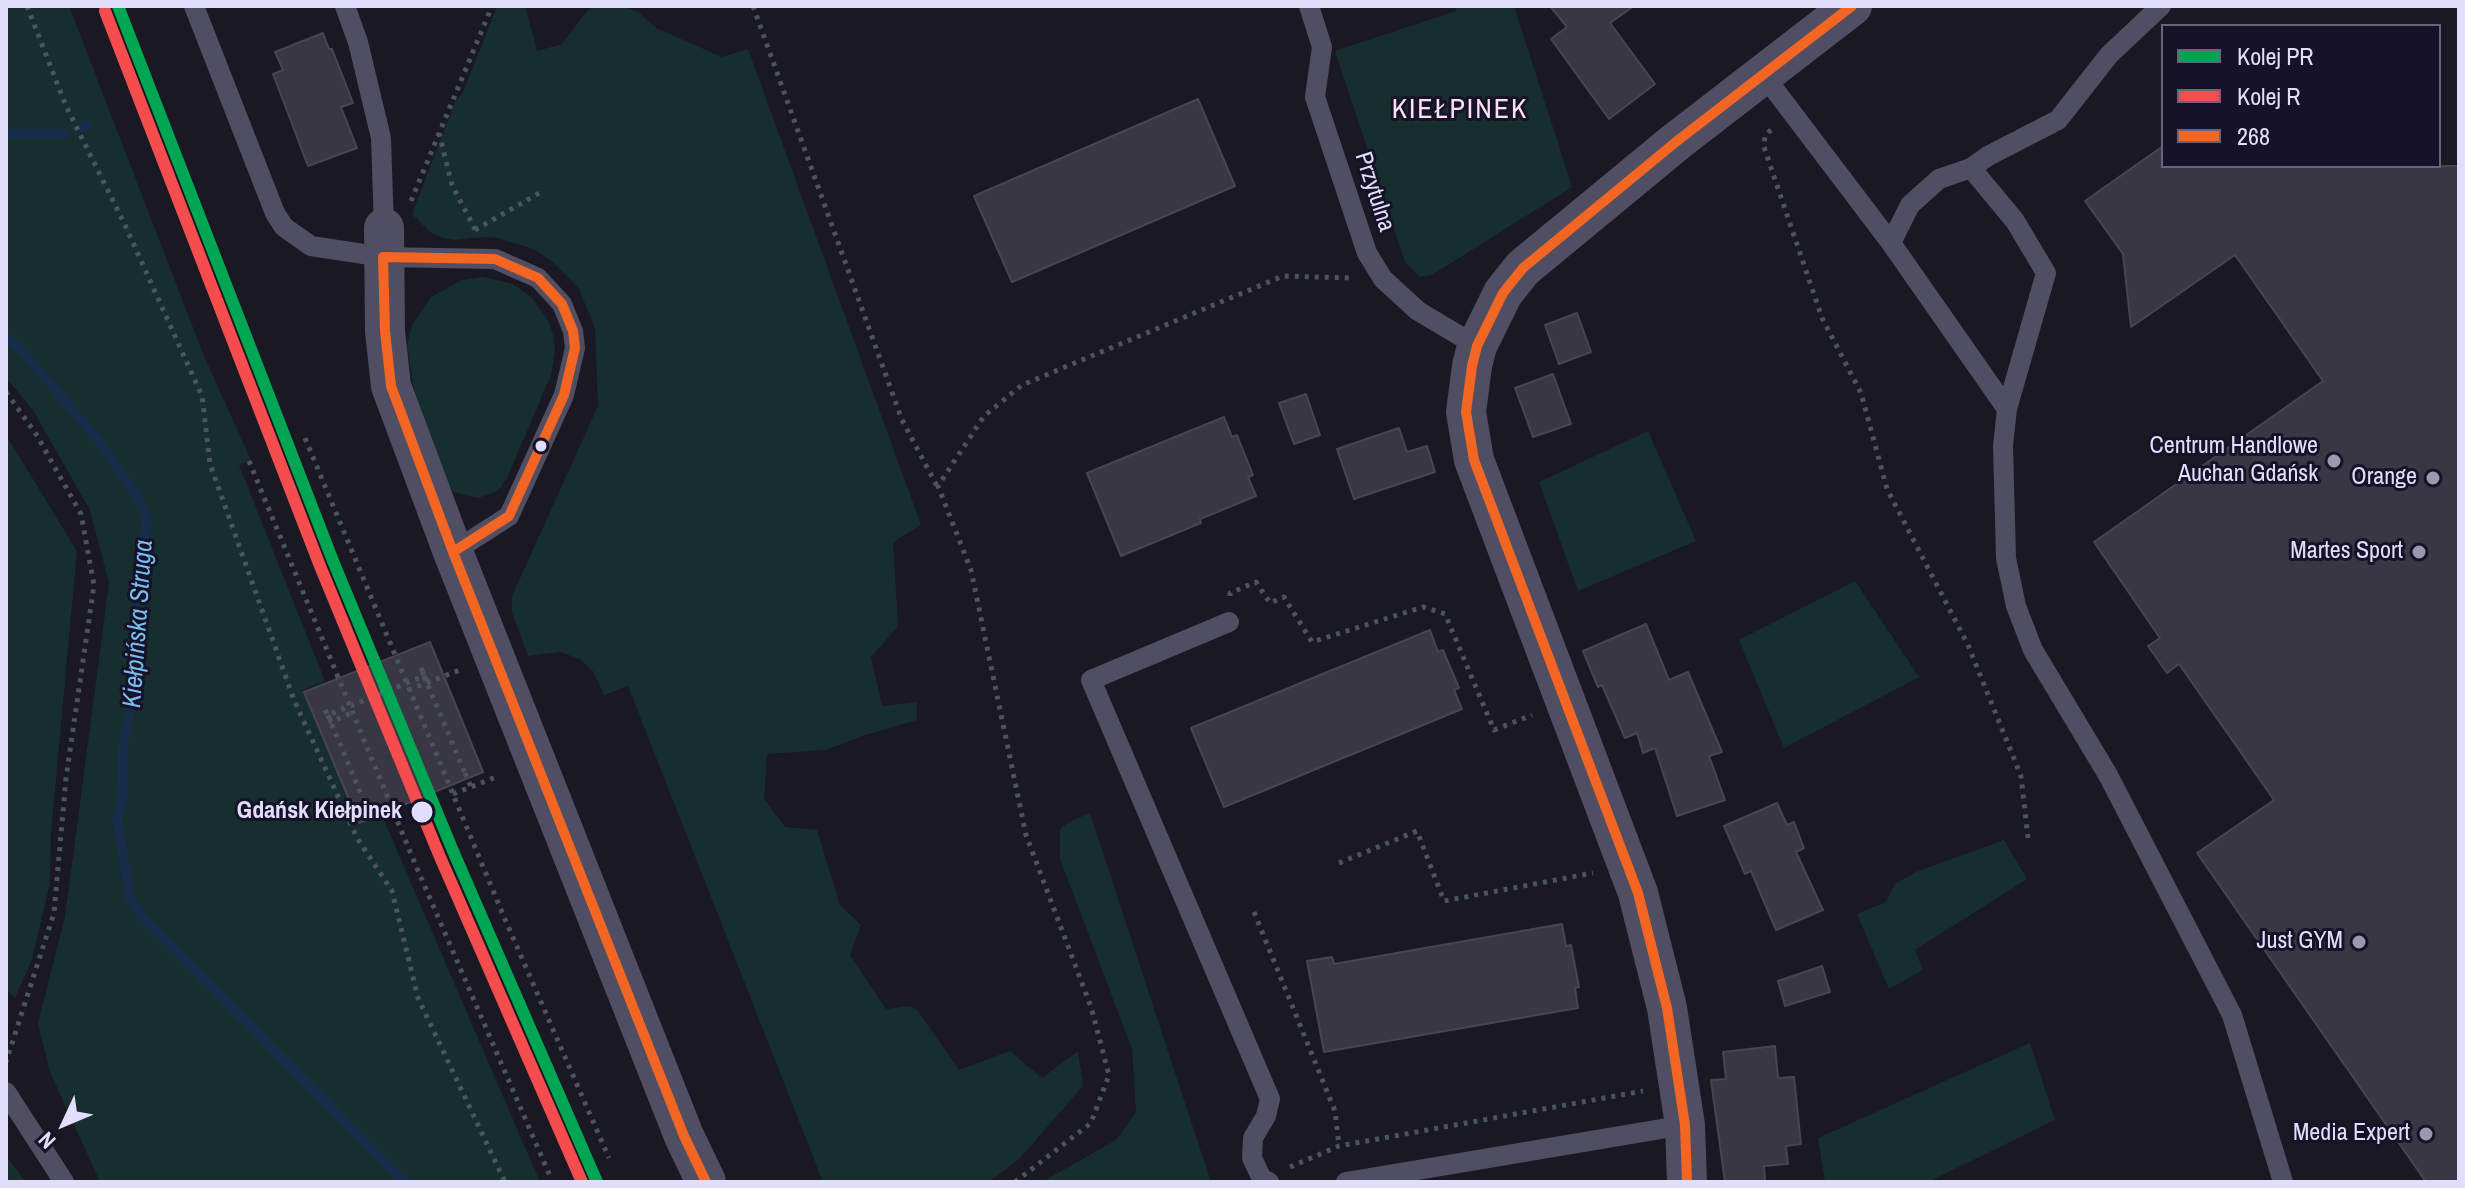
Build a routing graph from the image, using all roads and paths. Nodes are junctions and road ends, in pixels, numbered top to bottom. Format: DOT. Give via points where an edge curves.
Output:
graph roads {
  1 [pos="27,6"];
  2 [pos="194,6"];
  3 [pos="345,6"];
  4 [pos="492,6"];
  5 [pos="753,6"];
  6 [pos="1309,6"];
  7 [pos="1852,6"];
  8 [pos="2161,6"];
  9 [pos="1762,73"];
  10 [pos="1792,114"];
  11 [pos="1765,126"];
  12 [pos="1772,130"];
  13 [pos="439,133"];
  14 [pos="1971,168"];
  15 [pos="541,192"];
  16 [pos="391,232"];
  17 [pos="1891,243"];
  18 [pos="1383,279"];
  19 [pos="1477,346"];
  20 [pos="6,392"];
  21 [pos="2007,409"];
  22 [pos="305,438"];
  23 [pos="249,461"];
  24 [pos="938,486"];
  25 [pos="453,552"];
  26 [pos="1229,622"];
  27 [pos="462,669"];
  28 [pos="424,676"];
  29 [pos="427,683"];
  30 [pos="408,690"];
  31 [pos="326,712"];
  32 [pos="351,713"];
  33 [pos="1535,714"];
  34 [pos="496,777"];
  35 [pos="471,787"];
  36 [pos="453,794"];
  37 [pos="391,806"];
  38 [pos="2028,838"];
  39 [pos="1339,863"];
  40 [pos="1594,873"];
  41 [pos="1254,912"];
  42 [pos="6,1062"];
  43 [pos="1644,1091"];
  44 [pos="6,1092"];
  45 [pos="1685,1125"];
  46 [pos="1339,1146"];
  47 [pos="609,1158"];
  48 [pos="550,1176"];
  49 [pos="1266,1181"];
  50 [pos="64,1182"];
  51 [pos="505,1182"];
  52 [pos="706,1182"];
  53 [pos="1015,1182"];
  54 [pos="1346,1182"];
  55 [pos="1687,1182"];
  56 [pos="2283,1182"];
  1 -- 51 [label="path" via="66,106 202,396 210,464 294,700 357,838 392,891 418,998"];
  2 -- 16 [label="lane" via="284,227 311,246"];
  3 -- 16 [label="lane" via="381,138"];
  4 -- 13 [label="path"];
  5 -- 24 [label="path" via="902,420"];
  6 -- 18 [label="lane, Przytulna" via="1322,47 1315,97 1367,253"];
  7 -- 9 [label="street"];
  8 -- 14 [label="lane" via="2109,55 2058,120"];
  9 -- 10 [label="lane"];
  9 -- 19 [label="street" via="1523,268 1503,293"];
  10 -- 12 [label="path"];
  10 -- 17 [label="lane"];
  11 -- 12 [label="path"];
  12 -- 38 [label="path" via="1765,135 1764,147 1822,318 1861,393 1887,489 1968,645 2021,776"];
  13 -- 15 [label="path" via="452,185 475,230"];
  13 -- 16 [label="path"];
  14 -- 17 [label="lane" via="1939,179 1910,205"];
  14 -- 21 [label="lane" via="2015,221 2046,273"];
  16 -- 25 [label="street" via="385,331 391,386"];
  16 -- 25 [label="lane" via="495,259 538,278 562,304 573,331 575,348 564,395 509,516"];
  17 -- 21 [label="lane"];
  18 -- 19 [label="lane, Przytulna" via="1418,311"];
  18 -- 24 [label="path" via="1283,276 1022,385 984,416"];
  19 -- 45 [label="street" via="1466,412 1474,460 1642,873"];
  20 -- 42 [label="path" via="81,514 94,585 66,778 54,913"];
  21 -- 56 [label="lane" via="2006,558 2016,606 2033,650 2108,775 2232,1015"];
  22 -- 30 [label="path"];
  23 -- 32 [label="path"];
  24 -- 53 [label="path" via="971,570 1026,835 1091,1007 1109,1075 1091,1123"];
  25 -- 52 [label="street"];
  26 -- 33 [label="path" via="1230,593 1256,582 1270,603 1284,597 1312,642 1423,607 1445,614 1494,730"];
  26 -- 49 [label="lane" via="1091,680 1270,1099 1253,1138 1252,1158"];
  27 -- 29 [label="path"];
  28 -- 29 [label="path, bridge" via="421,668"];
  28 -- 31 [label="path, bridge"];
  28 -- 35 [label="path, bridge"];
  29 -- 30 [label="path"];
  30 -- 36 [label="path"];
  31 -- 32 [label="path" via="331,722"];
  31 -- 37 [label="path" via="370,816"];
  32 -- 37 [label="path"];
  34 -- 35 [label="path"];
  35 -- 36 [label="path"];
  36 -- 47 [label="path"];
  37 -- 48 [label="path"];
  39 -- 40 [label="path" via="1417,831 1444,901"];
  41 -- 46 [label="path" via="1335,1111"];
  43 -- 46 [label="path"];
  44 -- 50 [label="lane"];
  45 -- 54 [label="lane"];
  45 -- 55 [label="street"];
  46 -- 49 [label="path"];
}
